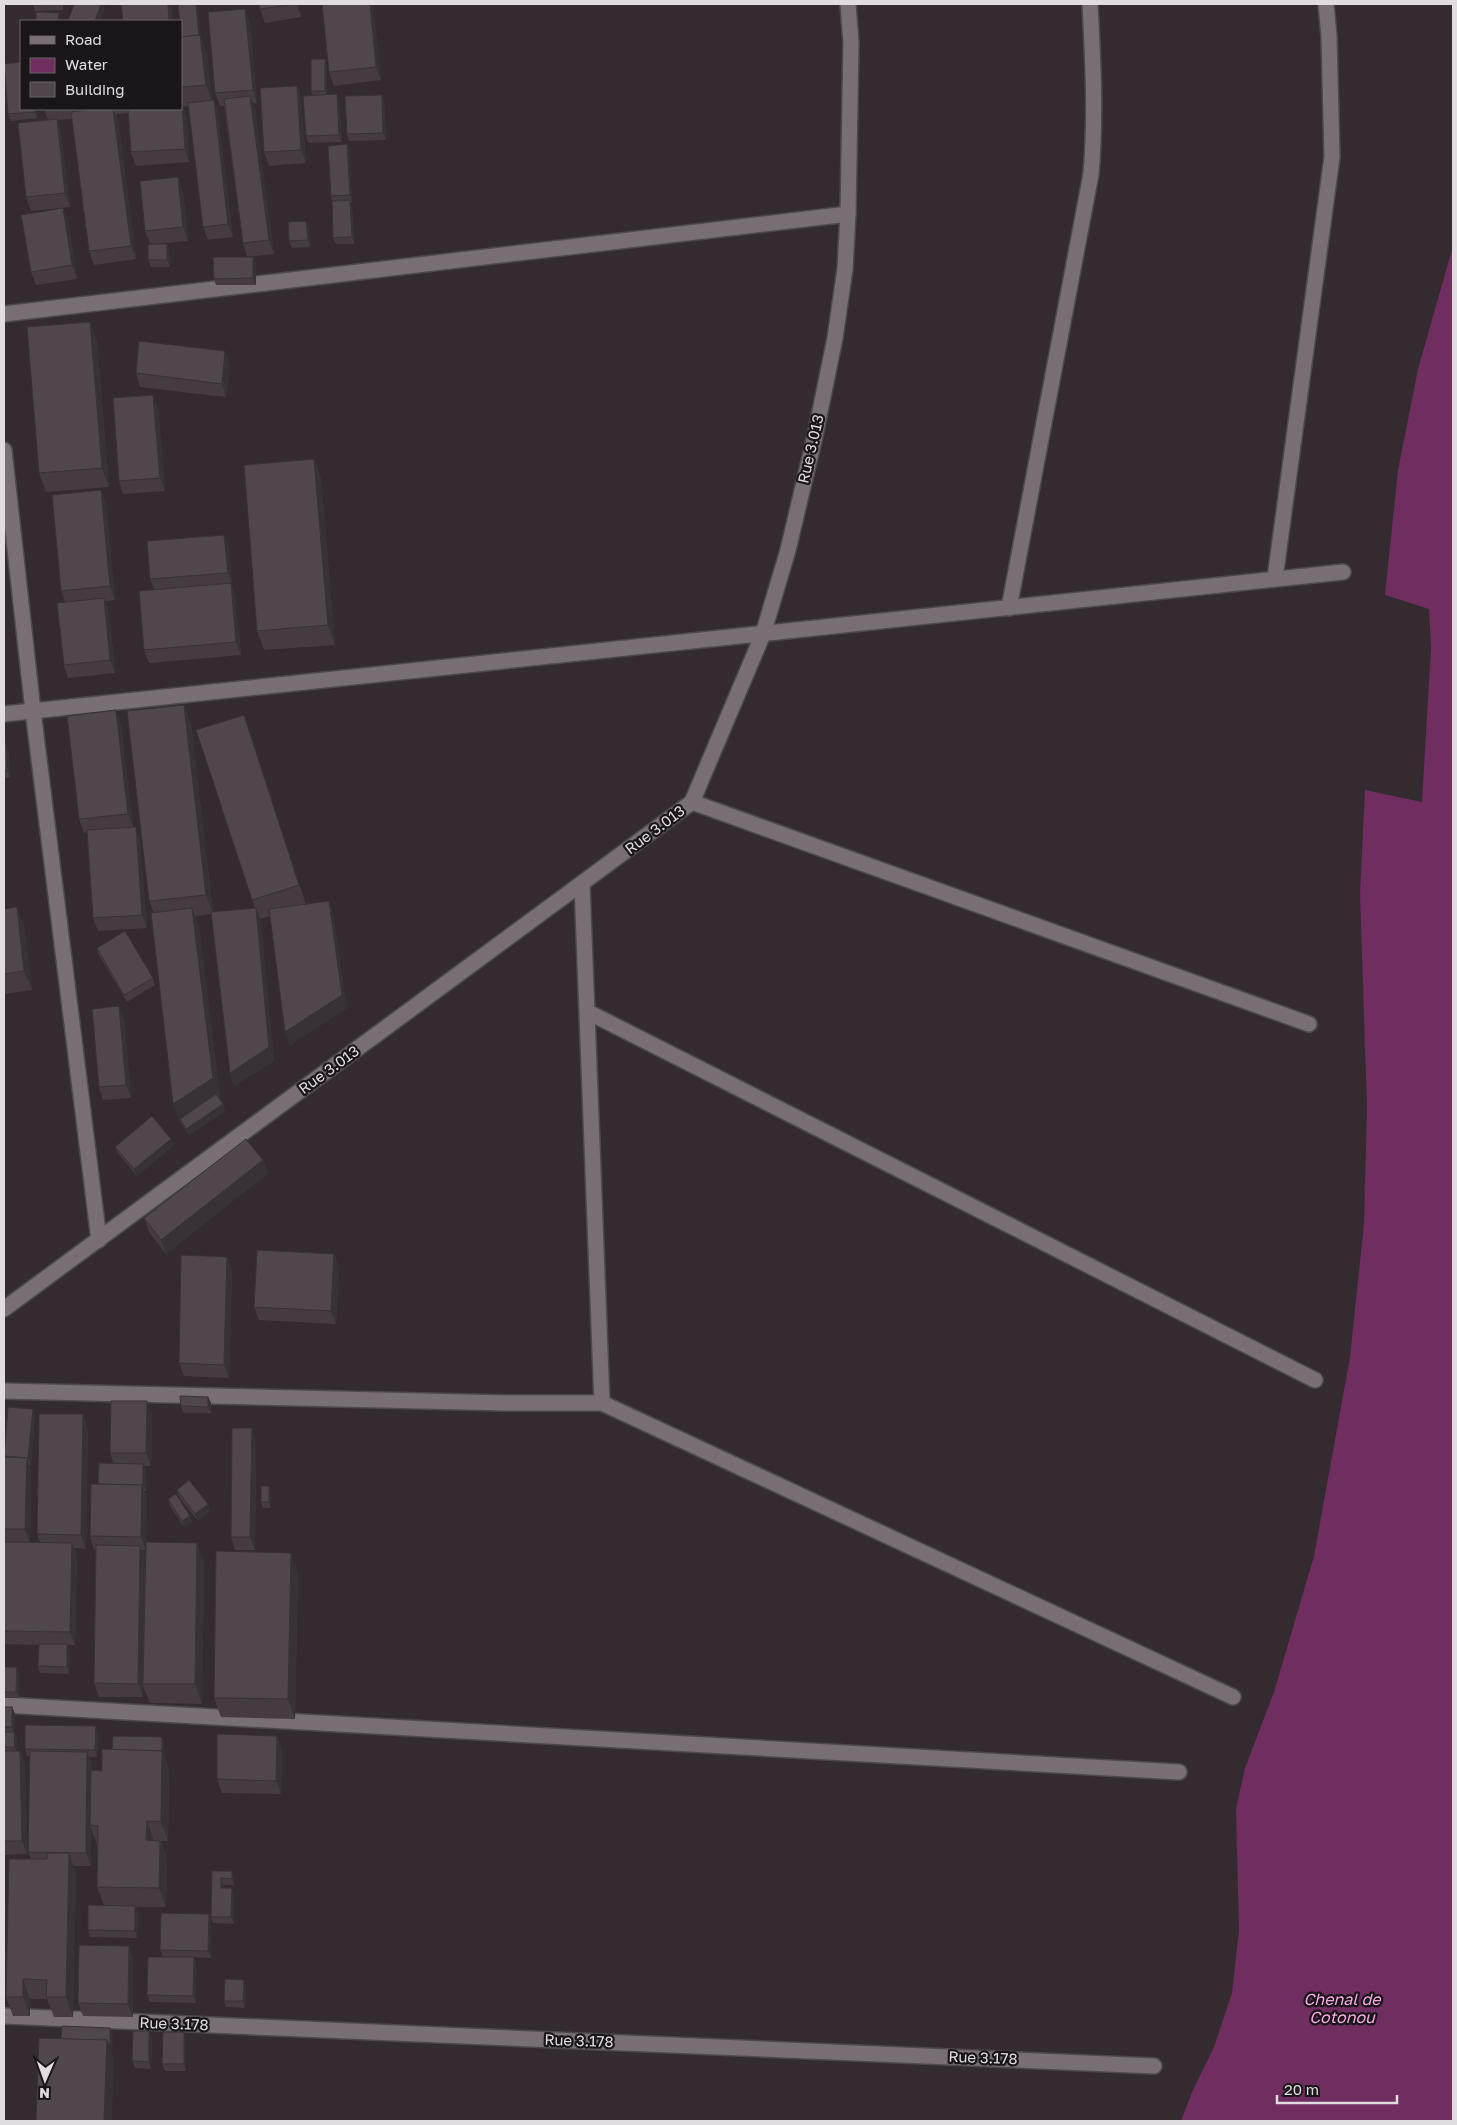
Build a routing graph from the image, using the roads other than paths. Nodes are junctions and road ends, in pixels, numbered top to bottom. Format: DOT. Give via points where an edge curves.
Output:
graph roads {
  1 [pos="848,4"];
  2 [pos="1090,4"];
  3 [pos="1326,4"];
  4 [pos="848,214"];
  5 [pos="4,314"];
  6 [pos="4,450"];
  7 [pos="1343,572"];
  8 [pos="1276,578"];
  9 [pos="1009,608"];
  10 [pos="764,634"];
  11 [pos="33,711"];
  12 [pos="4,714"];
  13 [pos="692,802"];
  14 [pos="582,884"];
  15 [pos="588,1012"];
  16 [pos="1309,1024"];
  17 [pos="99,1240"];
  18 [pos="4,1309"];
  19 [pos="1315,1380"];
  20 [pos="4,1392"];
  21 [pos="602,1403"];
  22 [pos="1233,1697"];
  23 [pos="4,1705"];
  24 [pos="1179,1772"];
  25 [pos="4,2016"];
  26 [pos="1154,2066"];
  1 -- 4 [label="street, Rue 3.013" via="851,43"];
  2 -- 9 [label="street" via="1094,94 1091,174"];
  3 -- 8 [label="street" via="1332,157"];
  4 -- 5 [label="street"];
  4 -- 10 [label="street, Rue 3.013" via="845,269 835,338 788,550"];
  6 -- 11 [label="street"];
  7 -- 8 [label="street"];
  8 -- 9 [label="street"];
  9 -- 10 [label="street"];
  10 -- 11 [label="street"];
  10 -- 13 [label="street, Rue 3.013"];
  11 -- 12 [label="street"];
  11 -- 17 [label="street"];
  13 -- 14 [label="street, Rue 3.013"];
  13 -- 16 [label="street"];
  14 -- 15 [label="street"];
  14 -- 17 [label="street, Rue 3.013"];
  15 -- 19 [label="street"];
  15 -- 21 [label="street"];
  17 -- 18 [label="street, Rue 3.013"];
  20 -- 21 [label="street"];
  21 -- 22 [label="street"];
  23 -- 24 [label="street"];
  25 -- 26 [label="street, Rue 3.178"];
}
